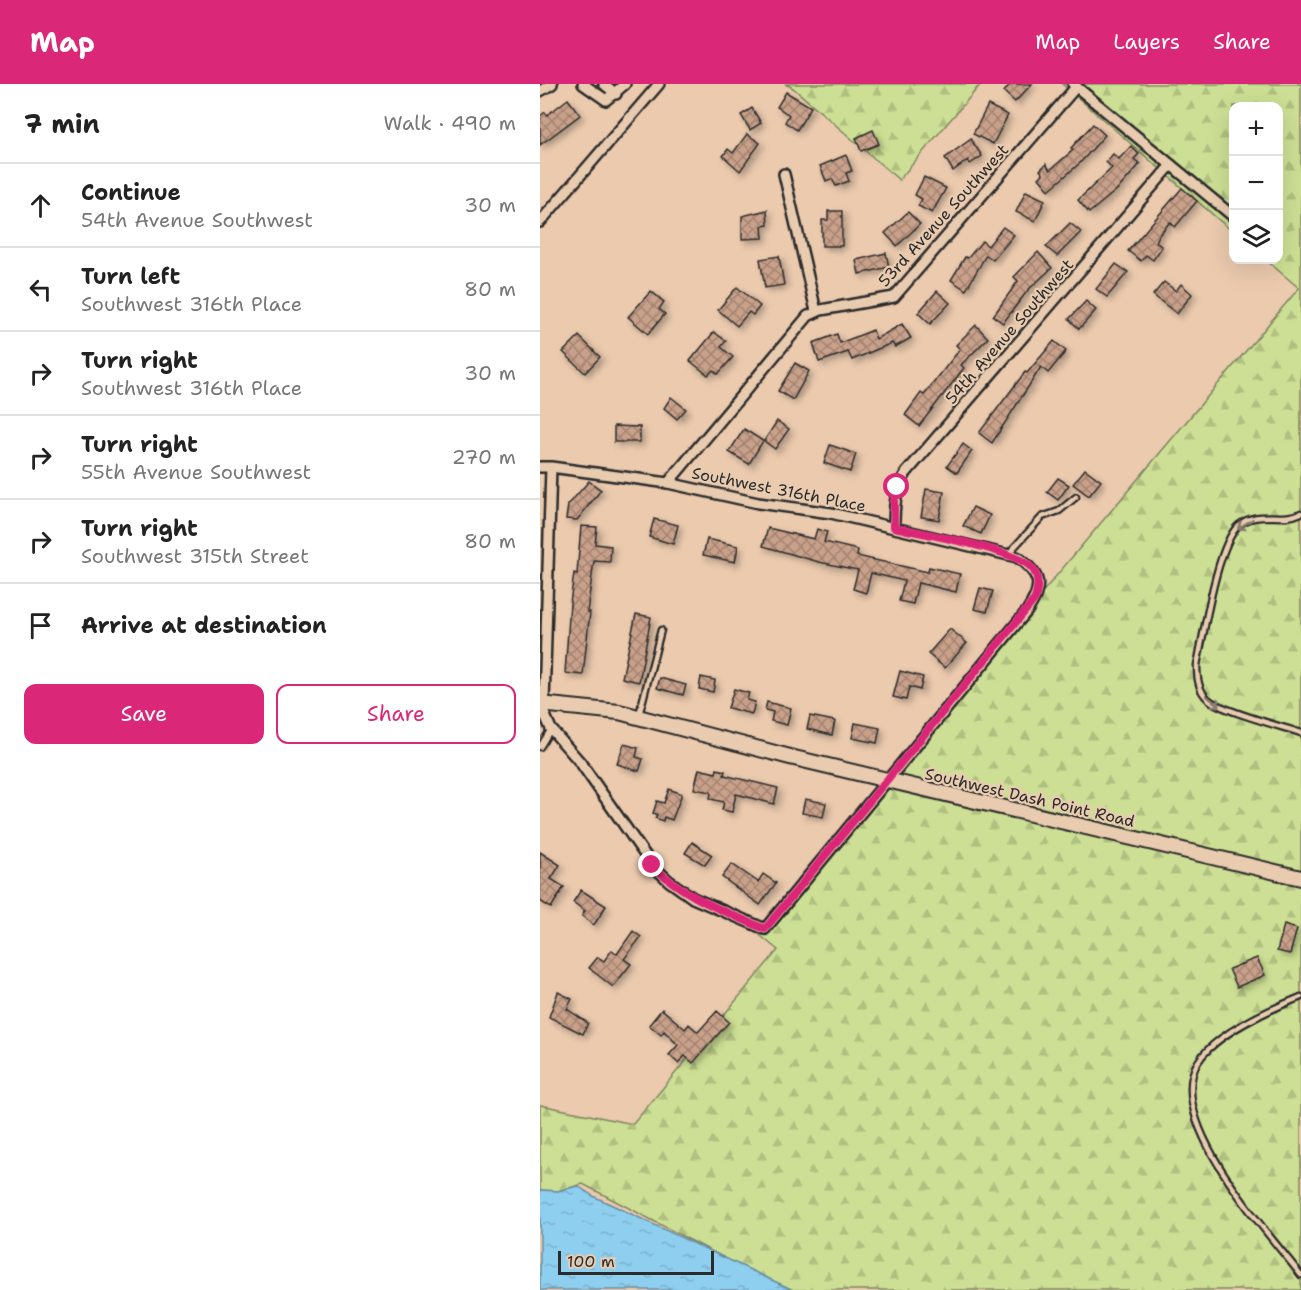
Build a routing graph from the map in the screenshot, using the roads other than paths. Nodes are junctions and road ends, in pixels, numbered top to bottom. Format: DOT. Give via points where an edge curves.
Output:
graph roads {
  1 [pos="552,84"];
  2 [pos="583,84"];
  3 [pos="604,84"];
  4 [pos="625,84"];
  5 [pos="659,84"];
  6 [pos="1074,85"];
  7 [pos="540,91"];
  8 [pos="616,94"];
  9 [pos="1172,165"];
  10 [pos="784,174"];
  11 [pos="1229,214"];
  12 [pos="540,222"];
  13 [pos="816,311"];
  14 [pos="551,466"];
  15 [pos="540,467"];
  16 [pos="668,483"];
  17 [pos="1076,497"];
  18 [pos="1301,513"];
  19 [pos="894,527"];
  20 [pos="1008,555"];
  21 [pos="661,630"];
  22 [pos="542,704"];
  23 [pos="639,718"];
  24 [pos="551,729"];
  25 [pos="1301,734"];
  26 [pos="540,747"];
  27 [pos="885,779"];
  28 [pos="1301,878"];
  29 [pos="1301,997"];
  30 [pos="1301,1275"];
  1 -- 7 [label="street"];
  2 -- 8 [label="street" via="603,100"];
  3 -- 8 [label="street"];
  4 -- 8 [label="street"];
  5 -- 12 [label="street"];
  6 -- 9 [label="street"];
  6 -- 13 [label="street, 53rd Avenue Southwest" via="894,297"];
  9 -- 11 [label="street"];
  9 -- 19 [label="street, 54th Avenue Southwest" via="906,473 897,487"];
  10 -- 13 [label="street"];
  13 -- 16 [label="street" via="789,336"];
  14 -- 15 [label="street, Southwest 316th Place"];
  14 -- 16 [label="street, Southwest 316th Place"];
  14 -- 22 [label="street"];
  16 -- 19 [label="street, Southwest 316th Place"];
  17 -- 20 [label="lane" via="1059,511 1042,517"];
  18 -- 25 [label="lane, one-way" via="1260,515 1239,525 1229,538 1197,665 1197,678 1208,699 1220,707"];
  19 -- 20 [label="street, Southwest 316th Place"];
  20 -- 27 [label="street, Southwest 316th Place" via="1026,563 1037,577 1035,599"];
  21 -- 23 [label="lane"];
  22 -- 23 [label="main road, Southwest Dash Point Road" via="619,712"];
  22 -- 24 [label="street"];
  23 -- 27 [label="main road, Southwest Dash Point Road"];
  24 -- 26 [label="lane"];
  24 -- 27 [label="street" via="580,762 634,841 669,881 693,898 765,929"];
  27 -- 28 [label="main road, Southwest Dash Point Road"];
  29 -- 30 [label="lane" via="1251,1019 1211,1046 1197,1062 1189,1085 1194,1113 1221,1168"];
}
